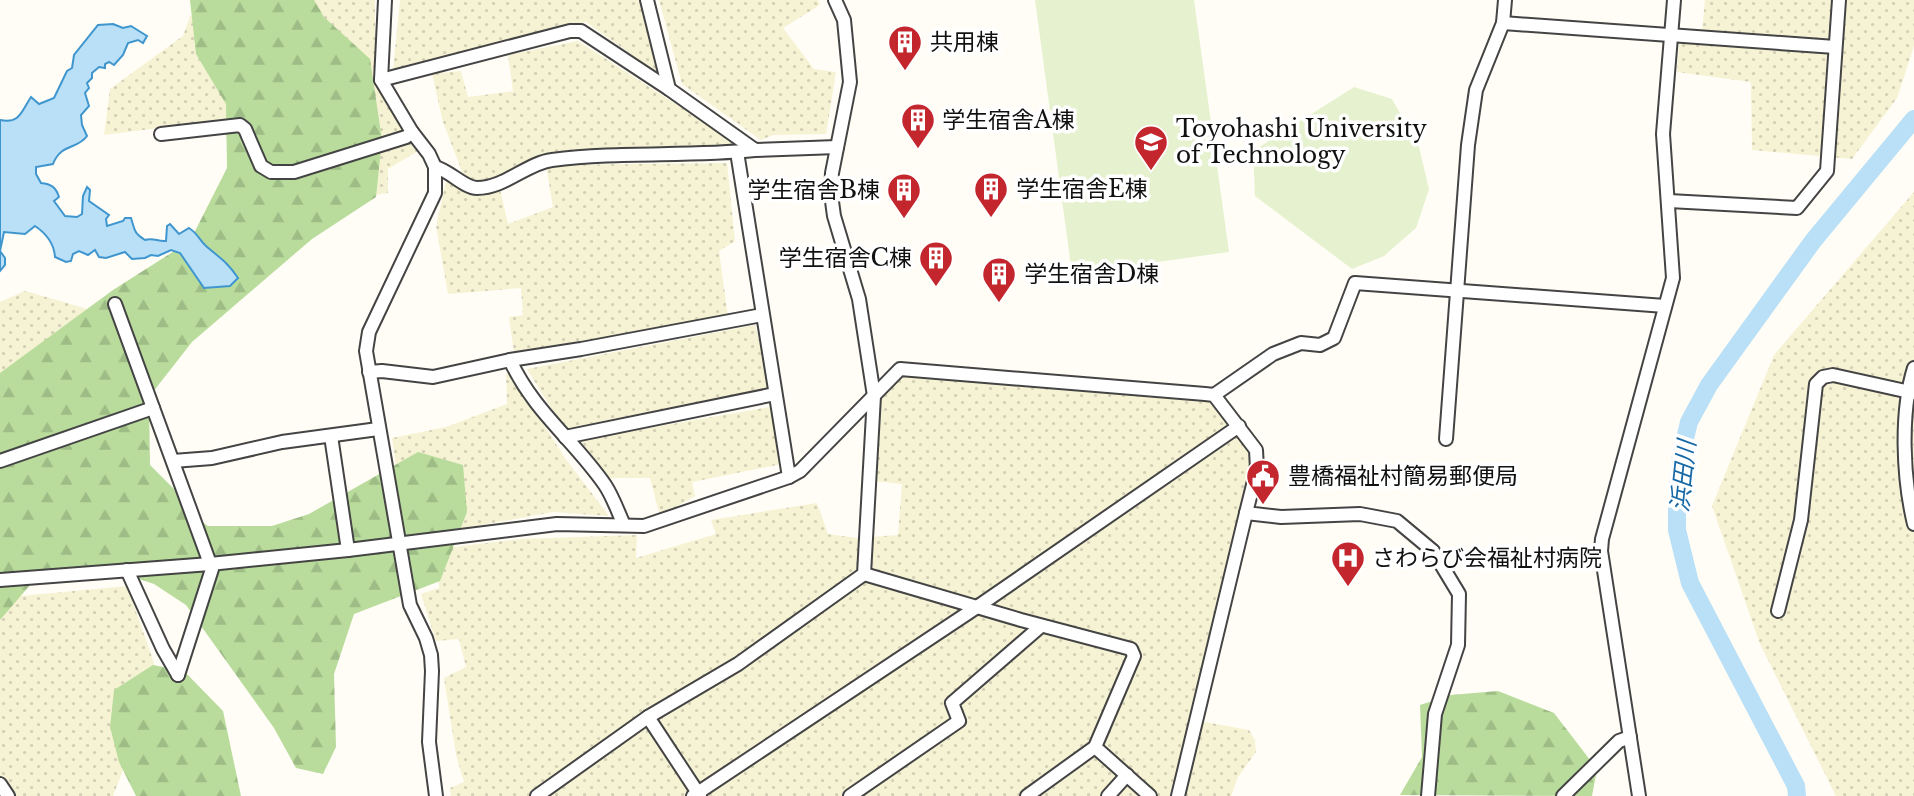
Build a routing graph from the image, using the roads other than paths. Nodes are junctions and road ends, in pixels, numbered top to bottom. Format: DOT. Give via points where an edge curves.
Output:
graph roads {
  1 [pos="385,0"];
  2 [pos="647,0"];
  3 [pos="835,0"];
  4 [pos="1505,0"];
  5 [pos="1674,0"];
  6 [pos="1839,0"];
  7 [pos="1503,23"];
  8 [pos="1671,35"];
  9 [pos="1835,47"];
  10 [pos="381,80"];
  11 [pos="669,89"];
  12 [pos="412,132"];
  13 [pos="160,134"];
  14 [pos="837,147"];
  15 [pos="755,150"];
  16 [pos="737,152"];
  17 [pos="435,167"];
  18 [pos="1669,201"];
  19 [pos="1458,290"];
  20 [pos="115,304"];
  21 [pos="1665,306"];
  22 [pos="762,314"];
  23 [pos="510,360"];
  24 [pos="1914,368"];
  25 [pos="369,372"];
  26 [pos="1911,392"];
  27 [pos="775,394"];
  28 [pos="874,396"];
  29 [pos="1214,396"];
  30 [pos="153,408"];
  31 [pos="1239,426"];
  32 [pos="378,429"];
  33 [pos="331,436"];
  34 [pos="565,436"];
  35 [pos="1446,439"];
  36 [pos="0,461"];
  37 [pos="173,461"];
  38 [pos="789,477"];
  39 [pos="1246,513"];
  40 [pos="1914,524"];
  41 [pos="624,525"];
  42 [pos="398,545"];
  43 [pos="348,550"];
  44 [pos="210,564"];
  45 [pos="127,570"];
  46 [pos="864,574"];
  47 [pos="0,580"];
  48 [pos="977,607"];
  49 [pos="1778,611"];
  50 [pos="1041,626"];
  51 [pos="648,717"];
  52 [pos="1630,737"];
  53 [pos="1094,747"];
  54 [pos="1127,775"];
  55 [pos="0,784"];
  56 [pos="697,795"];
  57 [pos="8,796"];
  58 [pos="436,796"];
  59 [pos="537,796"];
  60 [pos="850,796"];
  61 [pos="1027,796"];
  62 [pos="1108,796"];
  63 [pos="1150,796"];
  64 [pos="1178,796"];
  65 [pos="1427,796"];
  66 [pos="1563,796"];
  67 [pos="1639,796"];
  1 -- 10 [label="street"];
  2 -- 11 [label="street"];
  3 -- 14 [label="street" via="844,20 850,82"];
  4 -- 7 [label="street"];
  5 -- 8 [label="street"];
  6 -- 9 [label="street"];
  7 -- 8 [label="street"];
  7 -- 19 [label="street" via="1476,90"];
  8 -- 9 [label="street"];
  8 -- 18 [label="street" via="1663,134"];
  9 -- 18 [label="street" via="1827,171 1797,208"];
  10 -- 11 [label="street" via="581,31"];
  10 -- 12 [label="street"];
  11 -- 15 [label="street"];
  12 -- 13 [label="street" via="294,172 271,172 261,166 240,125"];
  12 -- 17 [label="street"];
  14 -- 15 [label="street"];
  14 -- 28 [label="street" via="831,194 834,216 859,299"];
  15 -- 16 [label="street"];
  16 -- 17 [label="street" via="548,160 506,181 475,188"];
  16 -- 22 [label="street"];
  17 -- 25 [label="street" via="435,193 369,332"];
  18 -- 21 [label="street" via="1672,278"];
  19 -- 21 [label="street"];
  19 -- 29 [label="street" via="1355,283 1334,338 1320,345 1301,343 1273,354"];
  19 -- 35 [label="street"];
  20 -- 30 [label="street"];
  21 -- 52 [label="street" via="1601,551"];
  22 -- 23 [label="street"];
  22 -- 27 [label="street"];
  23 -- 25 [label="street" via="433,377"];
  23 -- 34 [label="street" via="541,412"];
  24 -- 26 [label="street"];
  25 -- 32 [label="street"];
  26 -- 40 [label="street" via="1905,483"];
  26 -- 49 [label="street" via="1833,375 1816,384 1801,520"];
  27 -- 34 [label="street"];
  27 -- 38 [label="street"];
  28 -- 29 [label="street" via="900,369"];
  28 -- 38 [label="street"];
  28 -- 46 [label="street"];
  29 -- 31 [label="street"];
  30 -- 36 [label="street"];
  30 -- 37 [label="street"];
  31 -- 39 [label="street" via="1256,450 1257,469"];
  31 -- 48 [label="street"];
  32 -- 33 [label="street"];
  32 -- 42 [label="street"];
  33 -- 37 [label="street"];
  33 -- 43 [label="street"];
  34 -- 41 [label="street" via="606,487"];
  37 -- 44 [label="street"];
  38 -- 41 [label="street" via="644,526"];
  39 -- 64 [label="street"];
  39 -- 65 [label="street" via="1281,517 1360,514 1398,521 1433,551 1459,594 1458,645 1435,713"];
  41 -- 42 [label="street" via="557,524"];
  42 -- 43 [label="street"];
  42 -- 58 [label="street" via="410,605 431,655 429,741"];
  43 -- 44 [label="street"];
  44 -- 45 [label="street"];
  44 -- 45 [label="street" via="202,607 178,676"];
  45 -- 47 [label="street"];
  46 -- 48 [label="street"];
  46 -- 51 [label="street" via="738,664"];
  48 -- 50 [label="street"];
  48 -- 56 [label="street"];
  50 -- 53 [label="street" via="1131,649 1134,656"];
  50 -- 60 [label="street" via="952,704 959,721"];
  51 -- 56 [label="street"];
  51 -- 59 [label="street"];
  52 -- 66 [label="street" via="1619,741"];
  52 -- 67 [label="street"];
  53 -- 54 [label="street"];
  53 -- 61 [label="street"];
  54 -- 62 [label="street"];
  54 -- 63 [label="street"];
  55 -- 57 [label="street"];
}
